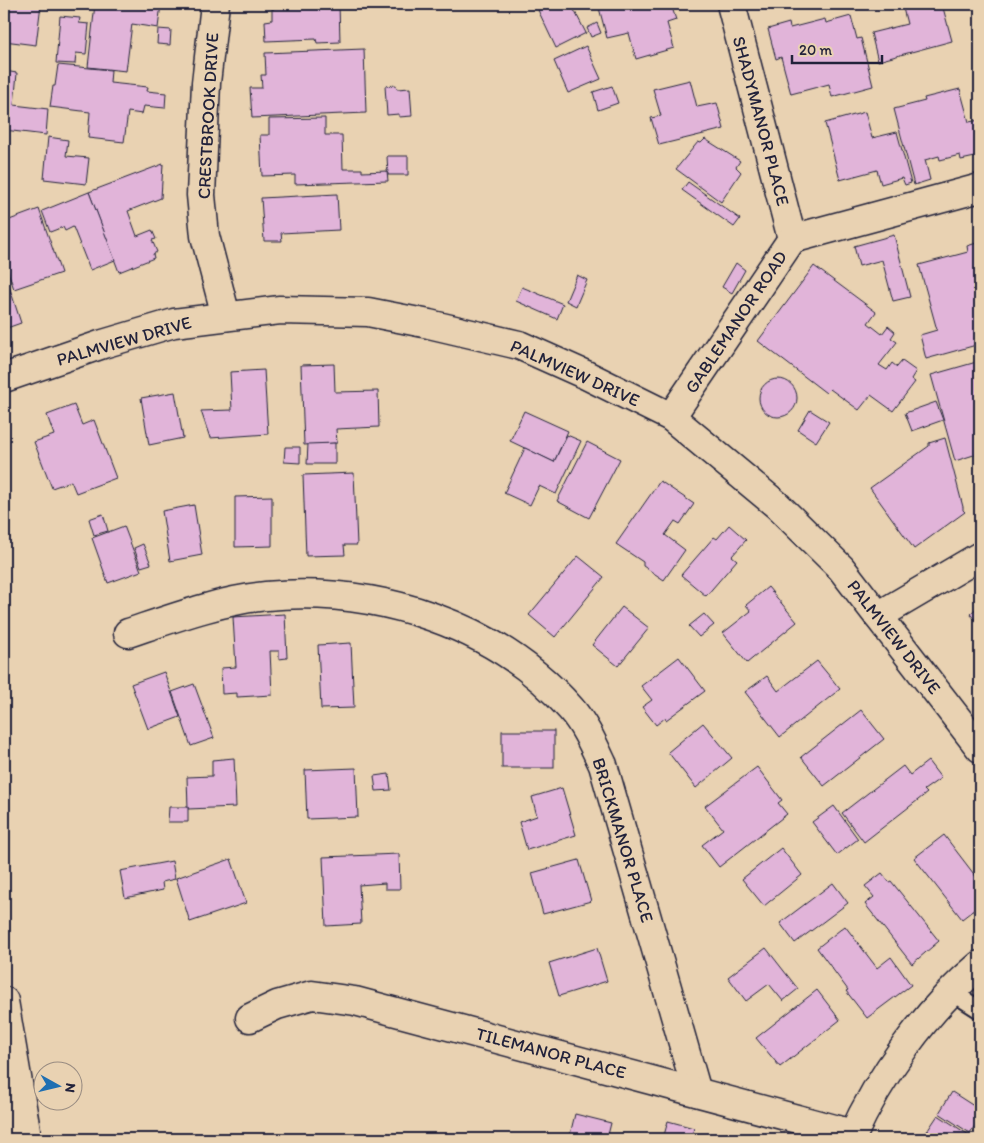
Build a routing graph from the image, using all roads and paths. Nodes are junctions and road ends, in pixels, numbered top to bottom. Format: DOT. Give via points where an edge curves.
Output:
graph roads {
  1 [pos="215,4"];
  2 [pos="731,4"];
  3 [pos="980,188"];
  4 [pos="792,239"];
  5 [pos="226,316"];
  6 [pos="4,378"];
  7 [pos="671,417"];
  8 [pos="980,556"];
  9 [pos="878,616"];
  10 [pos="128,633"];
  11 [pos="980,748"];
  12 [pos="980,965"];
  13 [pos="952,992"];
  14 [pos="4,1000"];
  15 [pos="980,1010"];
  16 [pos="250,1018"];
  17 [pos="4,1088"];
  18 [pos="697,1092"];
  19 [pos="852,1137"];
  20 [pos="20,1139"];
  21 [pos="28,1139"];
  1 -- 5 [label="street, CRESTBROOK DRIVE" via="206,83 201,195 206,236"];
  2 -- 4 [label="street, SHADYMANOR PLACE"];
  3 -- 4 [label="street, GABLEMANOR ROAD"];
  4 -- 7 [label="street, GABLEMANOR ROAD"];
  5 -- 6 [label="street, PALMVIEW DRIVE" via="174,323"];
  5 -- 7 [label="street, PALMVIEW DRIVE" via="280,310 368,312 430,324 519,345"];
  7 -- 9 [label="street, PALMVIEW DRIVE" via="778,505 841,568"];
  8 -- 9 [label="street"];
  9 -- 11 [label="street, PALMVIEW DRIVE"];
  10 -- 18 [label="street, BRICKMANOR PLACE" via="231,602 265,596 335,596 407,609 444,621 513,658 544,682 572,710 603,765"];
  12 -- 13 [label="street"];
  13 -- 15 [label="lane"];
  13 -- 19 [label="street" via="902,1049 872,1094"];
  14 -- 21 [label="street"];
  16 -- 18 [label="street, TILEMANOR PLACE" via="277,1005 312,995 355,1001"];
  17 -- 20 [label="street"];
  18 -- 19 [label="street, TILEMANOR PLACE"];
}
